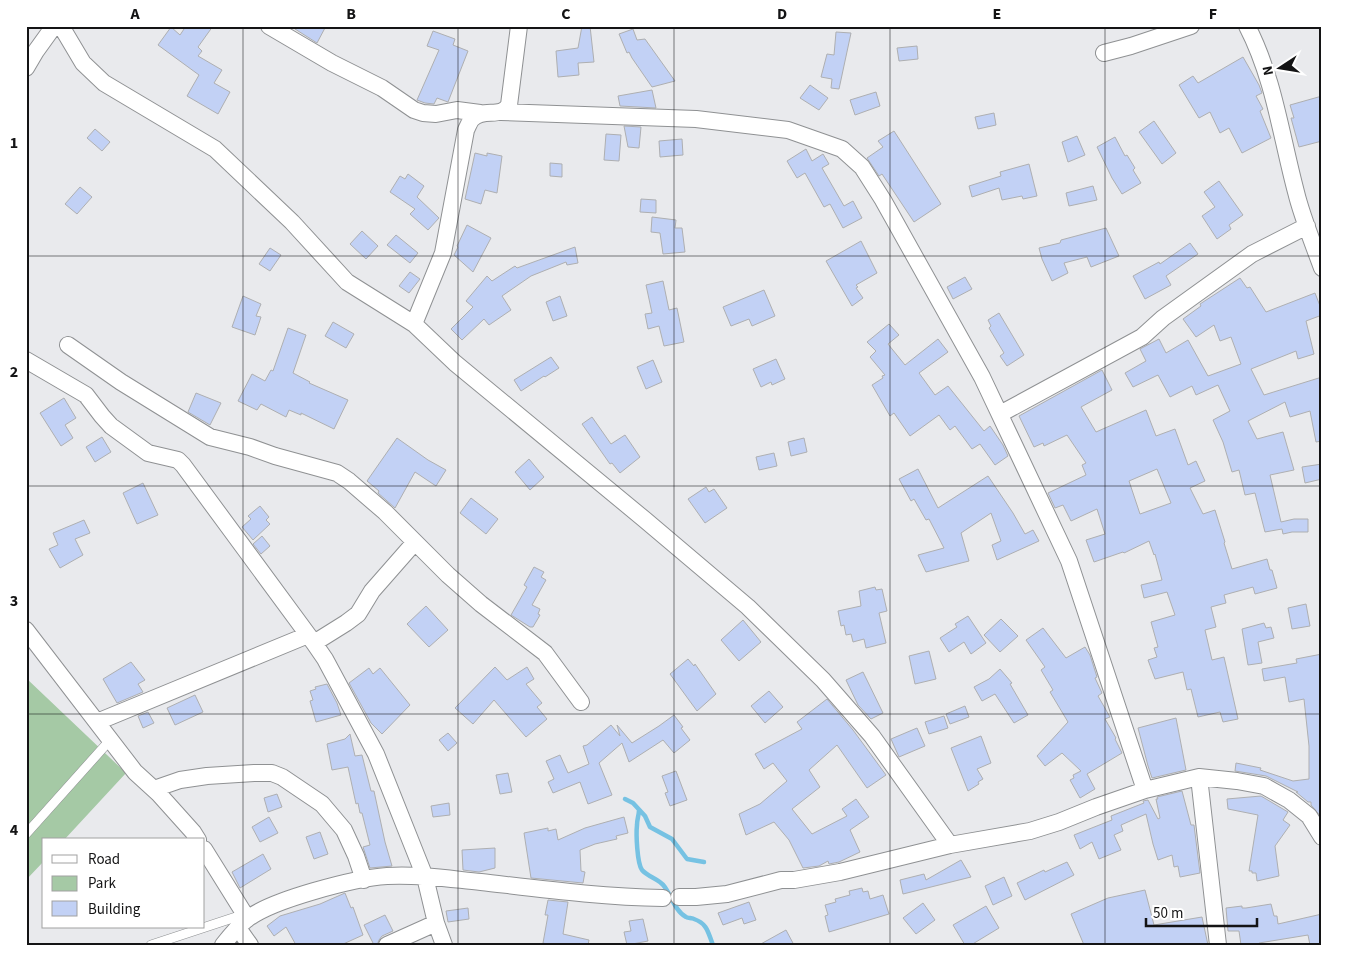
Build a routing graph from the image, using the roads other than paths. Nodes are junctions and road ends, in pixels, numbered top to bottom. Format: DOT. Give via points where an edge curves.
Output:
graph roads {
  1 [pos="54,26"];
  2 [pos="61,26"];
  3 [pos="519,26"];
  4 [pos="1191,26"];
  5 [pos="1248,26"];
  6 [pos="272,27"];
  7 [pos="1104,53"];
  8 [pos="26,68"];
  9 [pos="501,112"];
  10 [pos="480,114"];
  11 [pos="1307,226"];
  12 [pos="1322,268"];
  13 [pos="414,324"];
  14 [pos="68,345"];
  15 [pos="26,360"];
  16 [pos="1000,414"];
  17 [pos="415,542"];
  18 [pos="26,630"];
  19 [pos="311,639"];
  20 [pos="581,702"];
  21 [pos="97,722"];
  22 [pos="110,740"];
  23 [pos="1199,777"];
  24 [pos="154,789"];
  25 [pos="1145,790"];
  26 [pos="1315,815"];
  27 [pos="26,834"];
  28 [pos="197,838"];
  29 [pos="1322,838"];
  30 [pos="950,845"];
  31 [pos="205,851"];
  32 [pos="425,876"];
  33 [pos="364,880"];
  34 [pos="243,920"];
  35 [pos="436,923"];
  36 [pos="151,945"];
  37 [pos="223,945"];
  38 [pos="250,945"];
  39 [pos="387,945"];
  40 [pos="444,945"];
  41 [pos="1218,945"];
  1 -- 8 [label="street"];
  2 -- 13 [label="street" via="83,63 104,83 215,149 292,222 347,282"];
  3 -- 9 [label="street" via="509,105"];
  4 -- 7 [label="street"];
  5 -- 11 [label="street" via="1266,70"];
  6 -- 10 [label="street" via="382,88 414,110 436,114 457,110"];
  9 -- 10 [label="street"];
  9 -- 16 [label="street" via="724,121 788,130 842,149 862,167 883,200"];
  10 -- 13 [label="street" via="472,119 466,130 443,253"];
  11 -- 12 [label="street"];
  11 -- 16 [label="street" via="1252,254 1142,337"];
  13 -- 30 [label="street" via="455,363 748,607 782,640 823,680 872,736"];
  14 -- 17 [label="street" via="210,437 338,474 385,512"];
  15 -- 19 [label="street" via="86,395 111,426 148,453 178,460"];
  16 -- 25 [label="street" via="1068,561"];
  17 -- 19 [label="street" via="372,592 358,614 346,624"];
  17 -- 20 [label="street" via="481,604 545,652"];
  18 -- 21 [label="street"];
  19 -- 21 [label="street"];
  19 -- 32 [label="street" via="376,754"];
  21 -- 22 [label="street"];
  22 -- 24 [label="street" via="135,772"];
  22 -- 27 [label="lane"];
  23 -- 25 [label="street"];
  23 -- 26 [label="street" via="1264,786"];
  23 -- 41 [label="street"];
  24 -- 28 [label="street"];
  24 -- 33 [label="street" via="180,780 207,776 272,773 282,777 322,804 344,830"];
  25 -- 30 [label="street" via="1030,831"];
  26 -- 29 [label="street"];
  30 -- 32 [label="street" via="840,872 696,897 593,895"];
  31 -- 34 [label="street"];
  32 -- 33 [label="street" via="385,876"];
  32 -- 35 [label="street"];
  33 -- 34 [label="street" via="312,892"];
  34 -- 36 [label="lane"];
  34 -- 37 [label="street"];
  34 -- 38 [label="street"];
  35 -- 39 [label="street"];
  35 -- 40 [label="street"];
}
